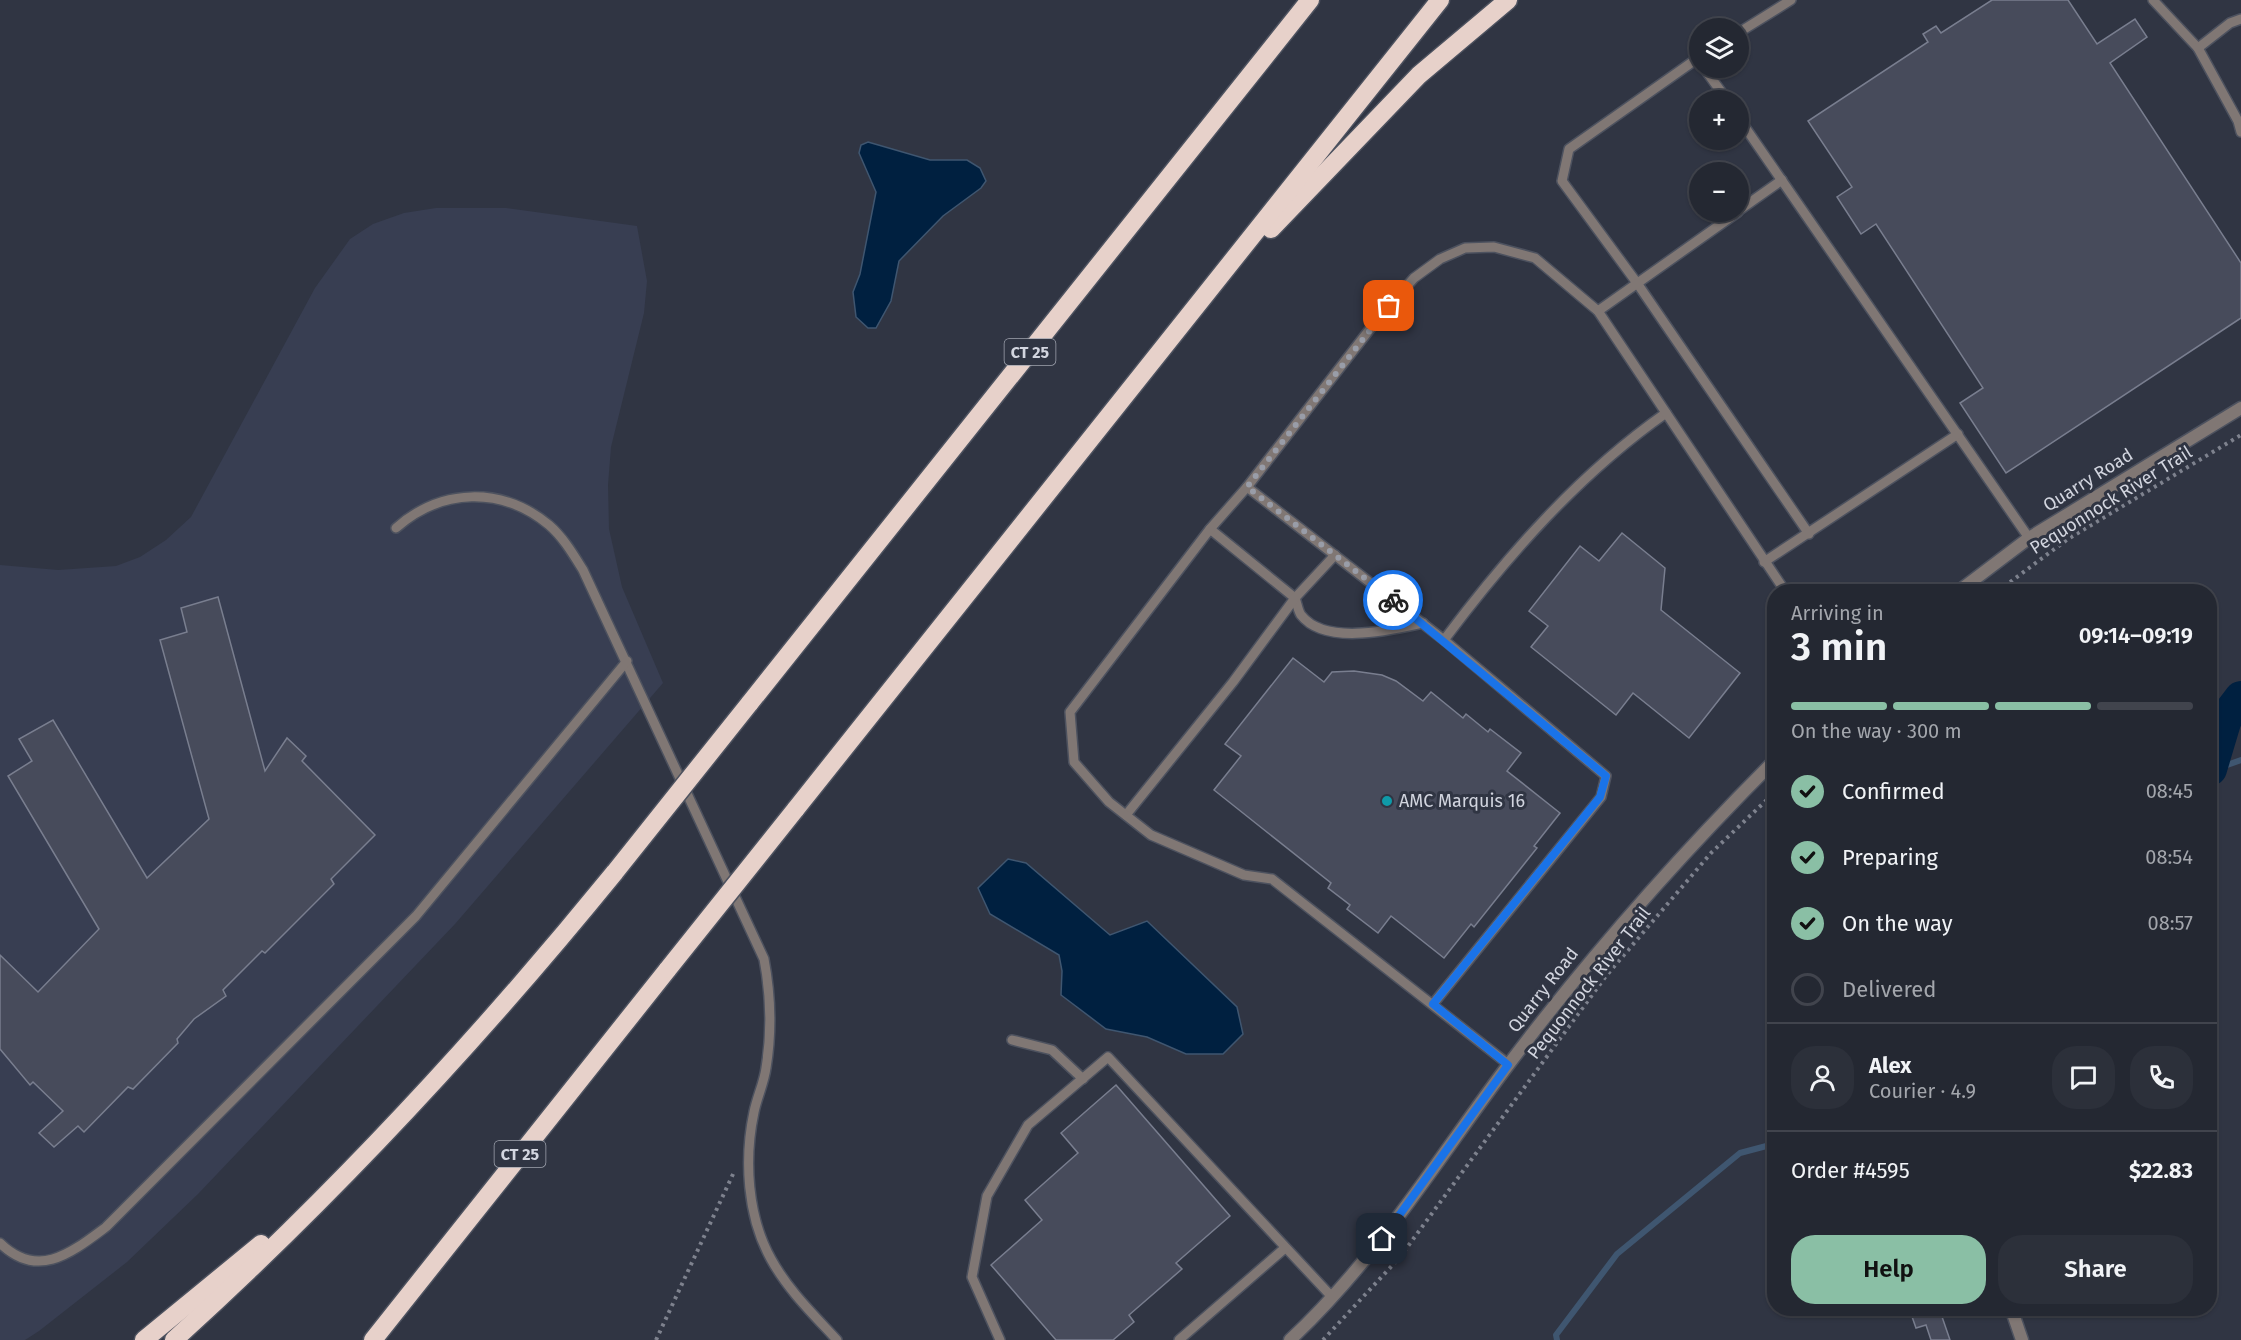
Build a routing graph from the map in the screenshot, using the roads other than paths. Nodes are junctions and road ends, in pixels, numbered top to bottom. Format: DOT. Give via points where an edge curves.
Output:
graph roads {
  1 [pos="1310,0"];
  2 [pos="1440,0"];
  3 [pos="1508,0"];
  4 [pos="1791,0"];
  5 [pos="2153,0"];
  6 [pos="2241,19"];
  7 [pos="1749,26"];
  8 [pos="2198,48"];
  9 [pos="1689,65"];
  10 [pos="2241,132"];
  11 [pos="1749,133"];
  12 [pos="1782,180"];
  13 [pos="1749,203"];
  14 [pos="1723,222"];
  15 [pos="1637,283"];
  16 [pos="1598,311"];
  17 [pos="1187,318"];
  18 [pos="2241,408"];
  19 [pos="1666,413"];
  20 [pos="1958,434"];
  21 [pos="1247,487"];
  22 [pos="396,528"];
  23 [pos="1210,529"];
  24 [pos="1809,534"];
  25 [pos="2029,538"];
  26 [pos="1335,555"];
  27 [pos="1764,562"];
  28 [pos="1780,584"];
  29 [pos="1968,584"];
  30 [pos="1295,598"];
  31 [pos="1423,623"];
  32 [pos="1444,640"];
  33 [pos="627,662"];
  34 [pos="1767,768"];
  35 [pos="1126,815"];
  36 [pos="1433,1004"];
  37 [pos="1012,1040"];
  38 [pos="1508,1065"];
  39 [pos="1083,1079"];
  40 [pos="350,1171"];
  41 [pos="0,1243"];
  42 [pos="1285,1248"];
  43 [pos="1332,1297"];
  44 [pos="2014,1316"];
  45 [pos="144,1340"];
  46 [pos="174,1340"];
  47 [pos="373,1340"];
  48 [pos="837,1340"];
  49 [pos="1000,1340"];
  50 [pos="1179,1340"];
  51 [pos="1290,1340"];
  52 [pos="2022,1340"];
  1 -- 40 [label="highway, CT 25, bridge" via="615,872 486,1024"];
  2 -- 17 [label="highway, CT 25"];
  3 -- 17 [label="highway" via="1394,100"];
  4 -- 7 [label="lane"];
  5 -- 8 [label="lane"];
  6 -- 8 [label="lane" via="2229,23"];
  8 -- 10 [label="lane"];
  9 -- 15 [label="lane" via="1569,149 1562,181"];
  11 -- 12 [label="lane"];
  12 -- 13 [label="lane"];
  12 -- 20 [label="lane"];
  14 -- 15 [label="lane"];
  15 -- 16 [label="lane"];
  15 -- 24 [label="lane"];
  16 -- 19 [label="lane"];
  16 -- 21 [label="lane" via="1535,258 1494,247 1465,248 1440,259 1414,278 1377,320"];
  17 -- 47 [label="highway, CT 25, bridge"];
  18 -- 25 [label="street, Quarry Road"];
  19 -- 27 [label="lane"];
  19 -- 32 [label="lane" via="1622,444 1582,481 1509,558"];
  20 -- 24 [label="lane"];
  20 -- 25 [label="lane"];
  21 -- 23 [label="lane"];
  21 -- 26 [label="lane"];
  22 -- 33 [label="lane" via="429,504 458,497 508,503 536,516 551,526 569,548"];
  23 -- 30 [label="lane"];
  23 -- 35 [label="lane" via="1070,712 1074,762 1109,802"];
  24 -- 27 [label="lane"];
  25 -- 29 [label="street, Quarry Road"];
  26 -- 30 [label="lane"];
  26 -- 31 [label="lane"];
  27 -- 28 [label="lane"];
  30 -- 31 [label="lane" via="1300,615 1314,626 1351,634"];
  30 -- 35 [label="lane"];
  31 -- 32 [label="lane"];
  32 -- 36 [label="lane" via="1606,776 1600,797"];
  33 -- 41 [label="lane" via="416,916 106,1227 75,1250 42,1261 27,1261 13,1255"];
  33 -- 48 [label="lane" via="764,959 771,1009 770,1040 749,1140 752,1202 770,1258 789,1288"];
  34 -- 38 [label="street, Quarry Road" via="1695,840 1600,946"];
  35 -- 36 [label="lane" via="1151,835 1196,856 1244,875 1272,879"];
  36 -- 38 [label="lane"];
  37 -- 39 [label="lane" via="1052,1050"];
  38 -- 43 [label="street, Quarry Road" via="1382,1239"];
  39 -- 42 [label="lane" via="1108,1057"];
  39 -- 49 [label="lane" via="1028,1125 987,1197 972,1277"];
  40 -- 45 [label="highway"];
  40 -- 46 [label="highway, CT 25"];
  42 -- 43 [label="lane"];
  42 -- 50 [label="lane"];
  43 -- 51 [label="street, Quarry Road"];
  44 -- 52 [label="street"];
}
